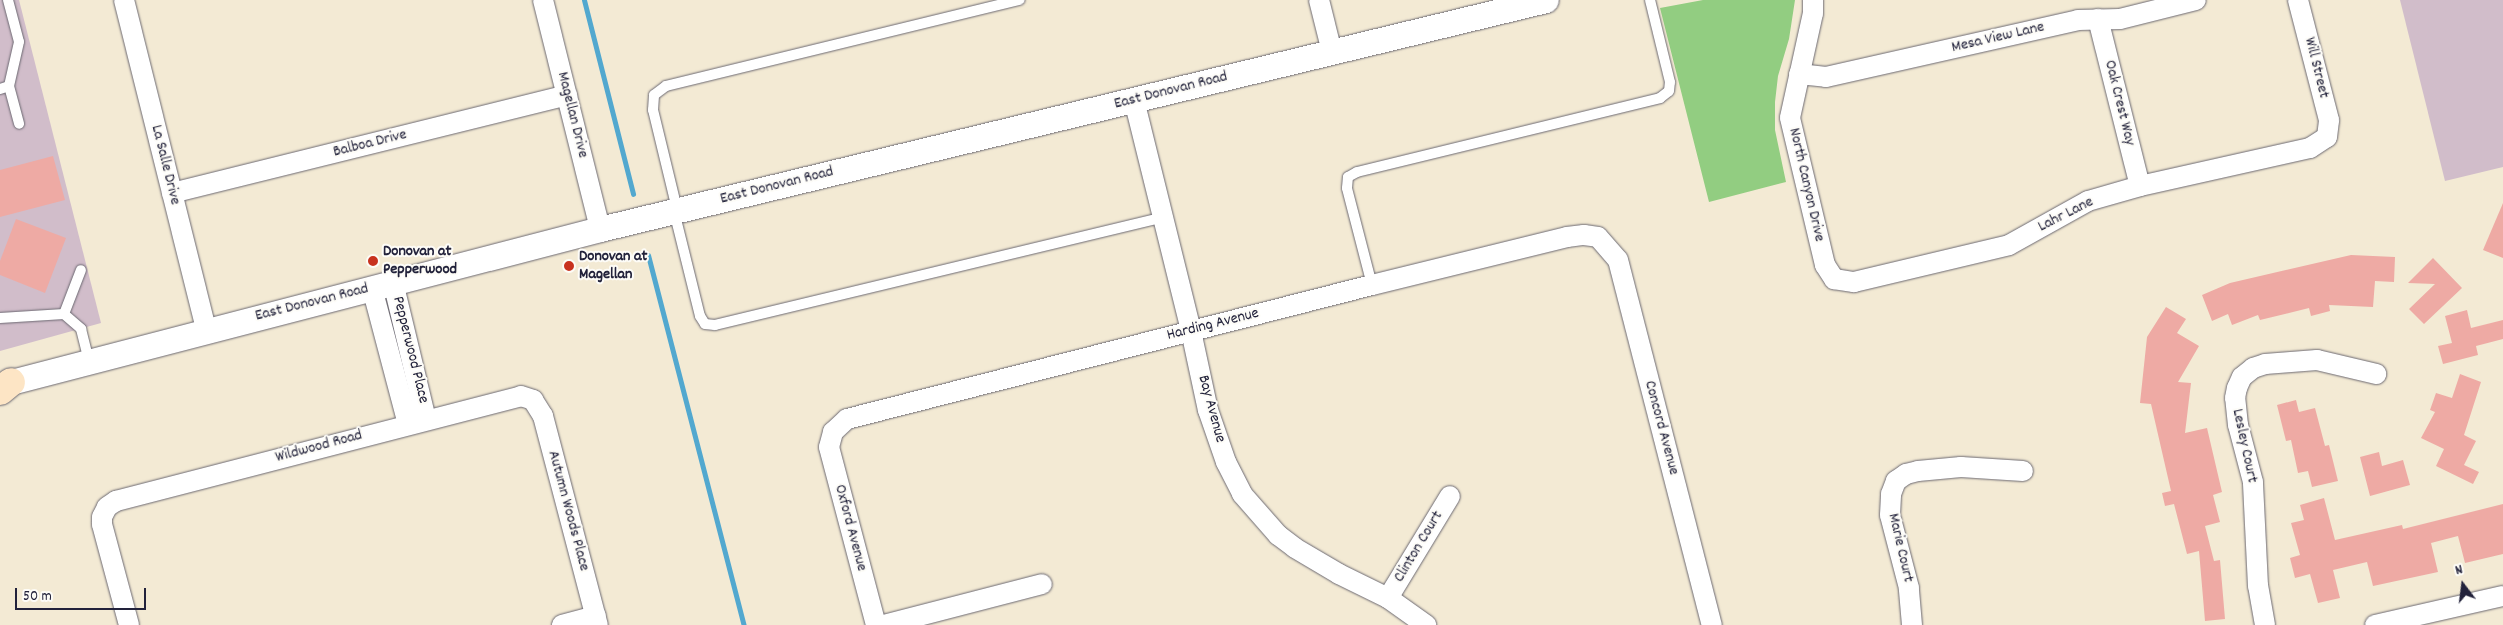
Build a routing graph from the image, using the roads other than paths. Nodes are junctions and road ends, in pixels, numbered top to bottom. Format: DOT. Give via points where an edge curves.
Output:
graph roads {
  1 [pos="8,0"];
  2 [pos="124,0"];
  3 [pos="543,0"];
  4 [pos="1020,0"];
  5 [pos="1320,0"];
  6 [pos="1546,0"];
  7 [pos="1650,0"];
  8 [pos="1813,0"];
  9 [pos="2196,0"];
  10 [pos="2298,0"];
  11 [pos="2098,19"];
  12 [pos="1332,52"];
  13 [pos="1799,74"];
  14 [pos="4,87"];
  15 [pos="567,95"];
  16 [pos="1134,100"];
  17 [pos="19,124"];
  18 [pos="2327,137"];
  19 [pos="2140,186"];
  20 [pos="172,193"];
  21 [pos="676,211"];
  22 [pos="1164,217"];
  23 [pos="600,229"];
  24 [pos="1598,237"];
  25 [pos="81,270"];
  26 [pos="1834,279"];
  27 [pos="383,285"];
  28 [pos="1372,285"];
  29 [pos="64,314"];
  30 [pos="0,318"];
  31 [pos="206,330"];
  32 [pos="1191,331"];
  33 [pos="89,361"];
  34 [pos="2376,374"];
  35 [pos="4,384"];
  36 [pos="533,400"];
  37 [pos="417,421"];
  38 [pos="833,432"];
  39 [pos="2023,471"];
  40 [pos="1450,496"];
  41 [pos="1042,584"];
  42 [pos="2503,596"];
  43 [pos="1388,598"];
  44 [pos="597,621"];
  45 [pos="129,625"];
  46 [pos="562,625"];
  47 [pos="876,625"];
  48 [pos="884,625"];
  49 [pos="1426,625"];
  50 [pos="1712,625"];
  51 [pos="1912,625"];
  52 [pos="2265,625"];
  53 [pos="2375,625"];
  1 -- 14 [label="lane" via="19,42"];
  2 -- 20 [label="street, La Salle Drive"];
  3 -- 15 [label="street, Magellan Drive"];
  4 -- 21 [label="lane" via="666,86 654,95 653,110"];
  5 -- 12 [label="street"];
  6 -- 12 [label="street, East Donovan Road"];
  7 -- 28 [label="lane" via="1670,82 1668,92 1660,98 1357,172 1348,177 1347,188"];
  8 -- 13 [label="street, North Canyon Drive"];
  9 -- 11 [label="street, Mesa View Lane" via="2120,19"];
  10 -- 18 [label="street, Will Street" via="2328,120"];
  11 -- 13 [label="street, Mesa View Lane" via="2078,20 1826,77"];
  11 -- 19 [label="street, Oak Crest Way"];
  12 -- 16 [label="street, East Donovan Road"];
  13 -- 26 [label="street, North Canyon Drive" via="1790,118 1825,265"];
  14 -- 17 [label="lane"];
  15 -- 20 [label="street, Balboa Drive"];
  15 -- 23 [label="street, Magellan Drive"];
  16 -- 21 [label="street, East Donovan Road"];
  16 -- 22 [label="street, Bay Avenue"];
  18 -- 19 [label="street, Lahr Lane" via="2310,148"];
  19 -- 26 [label="street, Lahr Lane" via="2088,202 2009,245 1854,282"];
  20 -- 31 [label="street, La Salle Drive"];
  21 -- 22 [label="lane" via="700,316 705,324 715,325"];
  21 -- 23 [label="street, East Donovan Road"];
  22 -- 32 [label="street, Bay Avenue"];
  23 -- 27 [label="street, East Donovan Road"];
  24 -- 28 [label="street, Harding Avenue" via="1567,237"];
  24 -- 50 [label="street, Concord Avenue" via="1618,260"];
  25 -- 29 [label="lane"];
  27 -- 31 [label="street, East Donovan Road"];
  27 -- 37 [label="street, Pepperwood Place"];
  28 -- 32 [label="street, Harding Avenue"];
  29 -- 30 [label="lane"];
  29 -- 33 [label="lane" via="80,329"];
  31 -- 33 [label="street, East Donovan Road"];
  32 -- 38 [label="street, Harding Avenue" via="847,419"];
  32 -- 43 [label="street, Bay Avenue" via="1208,410 1226,462 1242,494 1278,535 1294,548"];
  33 -- 35 [label="street, East Donovan Road"];
  34 -- 52 [label="street, Lesley Court" via="2317,360 2265,364 2242,377 2237,388 2238,425 2253,482 2258,586"];
  36 -- 37 [label="street, Wildwood Road" via="521,396"];
  36 -- 44 [label="street, Autumn Woods Place" via="543,416"];
  37 -- 45 [label="street, Wildwood Road" via="116,501 107,507 102,524"];
  38 -- 47 [label="street, Oxford Avenue" via="829,447"];
  39 -- 51 [label="street, Marie Court" via="1961,467 1918,471 1896,481 1890,494 1890,515 1909,588"];
  40 -- 43 [label="street, Clinton Court"];
  41 -- 48 [label="street"];
  42 -- 53 [label="street"];
  43 -- 49 [label="street, Bay Avenue"];
  44 -- 46 [label="street"];
}
